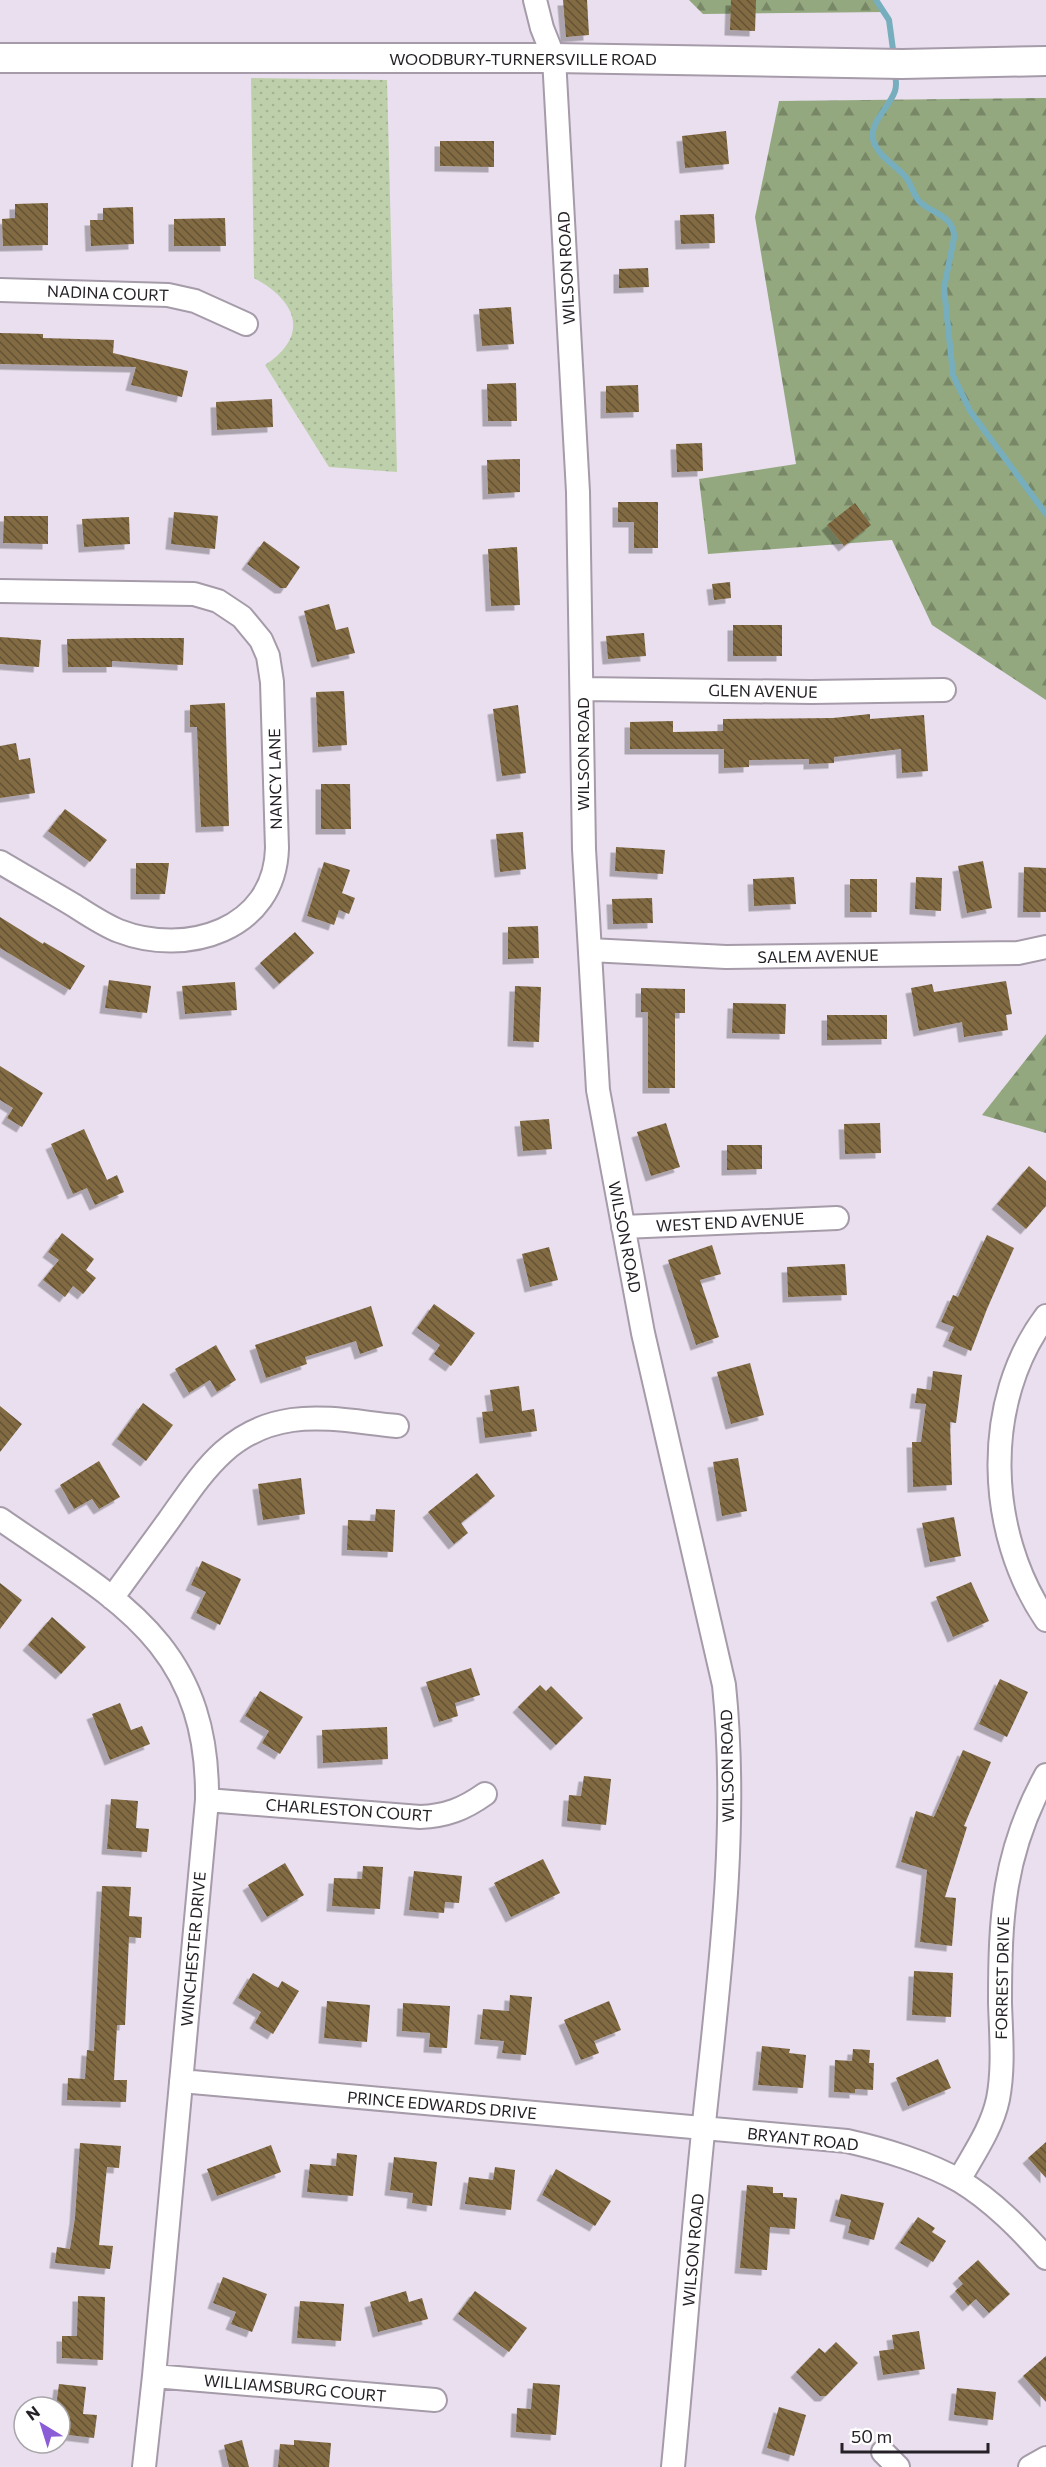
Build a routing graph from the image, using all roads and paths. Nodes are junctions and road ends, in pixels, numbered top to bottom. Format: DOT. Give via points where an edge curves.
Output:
graph roads {
  1 [pos="535,0"];
  2 [pos="0,58"];
  3 [pos="554,58"];
  4 [pos="1046,61"];
  5 [pos="0,290"];
  6 [pos="246,324"];
  7 [pos="0,591"];
  8 [pos="583,689"];
  9 [pos="944,690"];
  10 [pos="0,862"];
  11 [pos="1046,947"];
  12 [pos="590,950"];
  13 [pos="837,1218"];
  14 [pos="623,1227"];
  15 [pos="1046,1316"];
  16 [pos="397,1426"];
  17 [pos="0,1519"];
  18 [pos="112,1598"];
  19 [pos="1046,1620"];
  20 [pos="1046,1775"];
  21 [pos="485,1794"];
  22 [pos="207,1800"];
  23 [pos="181,2081"];
  24 [pos="704,2129"];
  25 [pos="959,2181"];
  26 [pos="1046,2258"];
  27 [pos="154,2376"];
  28 [pos="435,2400"];
  29 [pos="1046,2457"];
  30 [pos="144,2467"];
  31 [pos="674,2467"];
  32 [pos="1030,2467"];
  1 -- 3 [label="street, WILSON ROAD"];
  2 -- 3 [label="main road, WOODBURY-TURNERSVILLE ROAD"];
  3 -- 4 [label="main road, WOODBURY-TURNERSVILLE ROAD"];
  3 -- 8 [label="street, WILSON ROAD" via="578,492"];
  5 -- 6 [label="street, NADINA COURT" via="168,294 195,301"];
  7 -- 10 [label="street, NANCY LANE" via="195,594 218,601 242,618 261,640 272,674 277,848 268,887 247,917 223,931 181,940 142,938 119,931"];
  8 -- 9 [label="street, GLEN AVENUE"];
  8 -- 12 [label="street, WILSON ROAD" via="584,849"];
  11 -- 12 [label="street, SALEM AVENUE" via="1018,953 726,957"];
  12 -- 14 [label="street, WILSON ROAD" via="598,1090"];
  13 -- 14 [label="street, WEST END AVENUE"];
  14 -- 24 [label="street, WILSON ROAD" via="643,1333 724,1685 730,1742 727,1867"];
  15 -- 19 [label="street" via="1028,1343 1009,1389 999,1475 1015,1556"];
  16 -- 18 [label="street" via="303,1419 270,1426 242,1438 201,1474"];
  17 -- 18 [label="street, WINCHESTER DRIVE"];
  18 -- 22 [label="street, WINCHESTER DRIVE" via="154,1636 185,1684 202,1732"];
  20 -- 25 [label="street, FORREST DRIVE" via="1016,1845 1003,1903 998,2102"];
  21 -- 22 [label="street, CHARLESTON COURT" via="454,1812 420,1817"];
  22 -- 23 [label="street, WINCHESTER DRIVE"];
  23 -- 24 [label="street, PRINCE EDWARDS DRIVE"];
  23 -- 27 [label="street, WINCHESTER DRIVE"];
  24 -- 25 [label="street, BRYANT ROAD" via="848,2141 889,2152"];
  24 -- 31 [label="street, WILSON ROAD"];
  25 -- 26 [label="street, BRYANT ROAD" via="1005,2216"];
  27 -- 28 [label="street, WILLIAMSBURG COURT"];
  27 -- 30 [label="street, WINCHESTER DRIVE"];
  29 -- 32 [label="street"];
}
